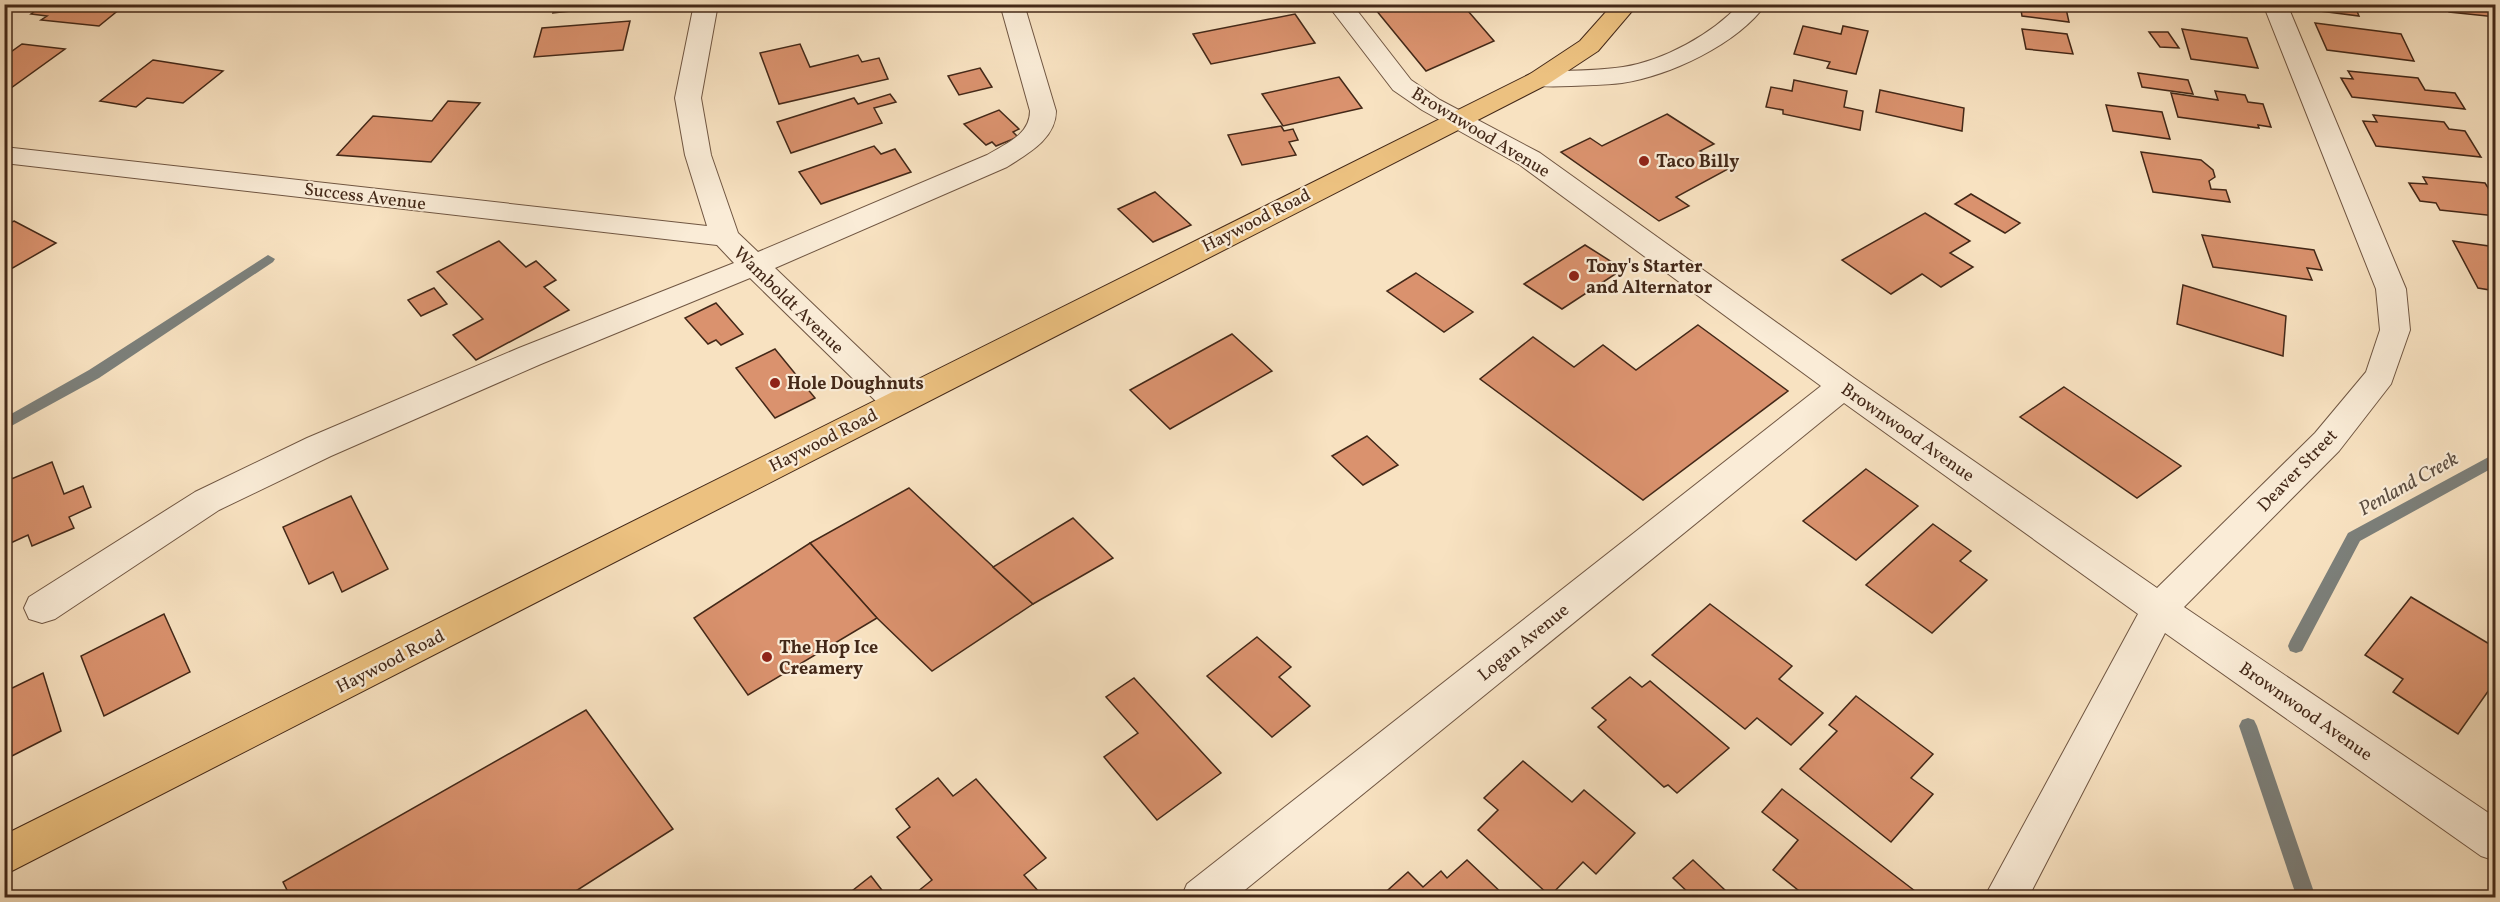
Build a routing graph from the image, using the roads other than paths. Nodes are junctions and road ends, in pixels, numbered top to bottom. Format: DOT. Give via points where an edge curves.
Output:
graph roads {
  1 [pos="706,4"];
  2 [pos="1012,4"];
  3 [pos="1339,4"];
  4 [pos="1626,4"];
  5 [pos="1754,4"];
  6 [pos="2275,4"];
  7 [pos="1539,79"];
  8 [pos="1456,119"];
  9 [pos="4,155"];
  10 [pos="725,237"];
  11 [pos="753,266"];
  12 [pos="1843,386"];
  13 [pos="897,403"];
  14 [pos="42,608"];
  15 [pos="2159,609"];
  16 [pos="2496,842"];
  17 [pos="4,856"];
  18 [pos="1202,897"];
  19 [pos="2006,897"];
  1 -- 10 [label="street, Wamboldt Avenue" via="688,98 698,155"];
  2 -- 11 [label="street" via="1044,111 1038,130 1026,143 997,161"];
  3 -- 8 [label="street, Brownwood Avenue" via="1402,85"];
  4 -- 7 [label="main road, Haywood Road" via="1588,46"];
  5 -- 7 [label="street" via="1716,36 1677,58 1624,75"];
  6 -- 15 [label="street, Deaver Street" via="2391,289 2396,330 2380,376 2327,441"];
  7 -- 8 [label="main road, Haywood Road"];
  8 -- 12 [label="street, Brownwood Avenue" via="1530,159"];
  8 -- 13 [label="main road, Haywood Road"];
  9 -- 10 [label="street, Success Avenue"];
  10 -- 11 [label="street, Wamboldt Avenue"];
  11 -- 13 [label="street, Wamboldt Avenue"];
  11 -- 14 [label="street" via="319,447 207,501"];
  12 -- 15 [label="street, Brownwood Avenue"];
  12 -- 18 [label="street, Logan Avenue"];
  13 -- 17 [label="main road, Haywood Road"];
  15 -- 16 [label="street, Brownwood Avenue"];
  15 -- 19 [label="street, Deaver Street"];
}
